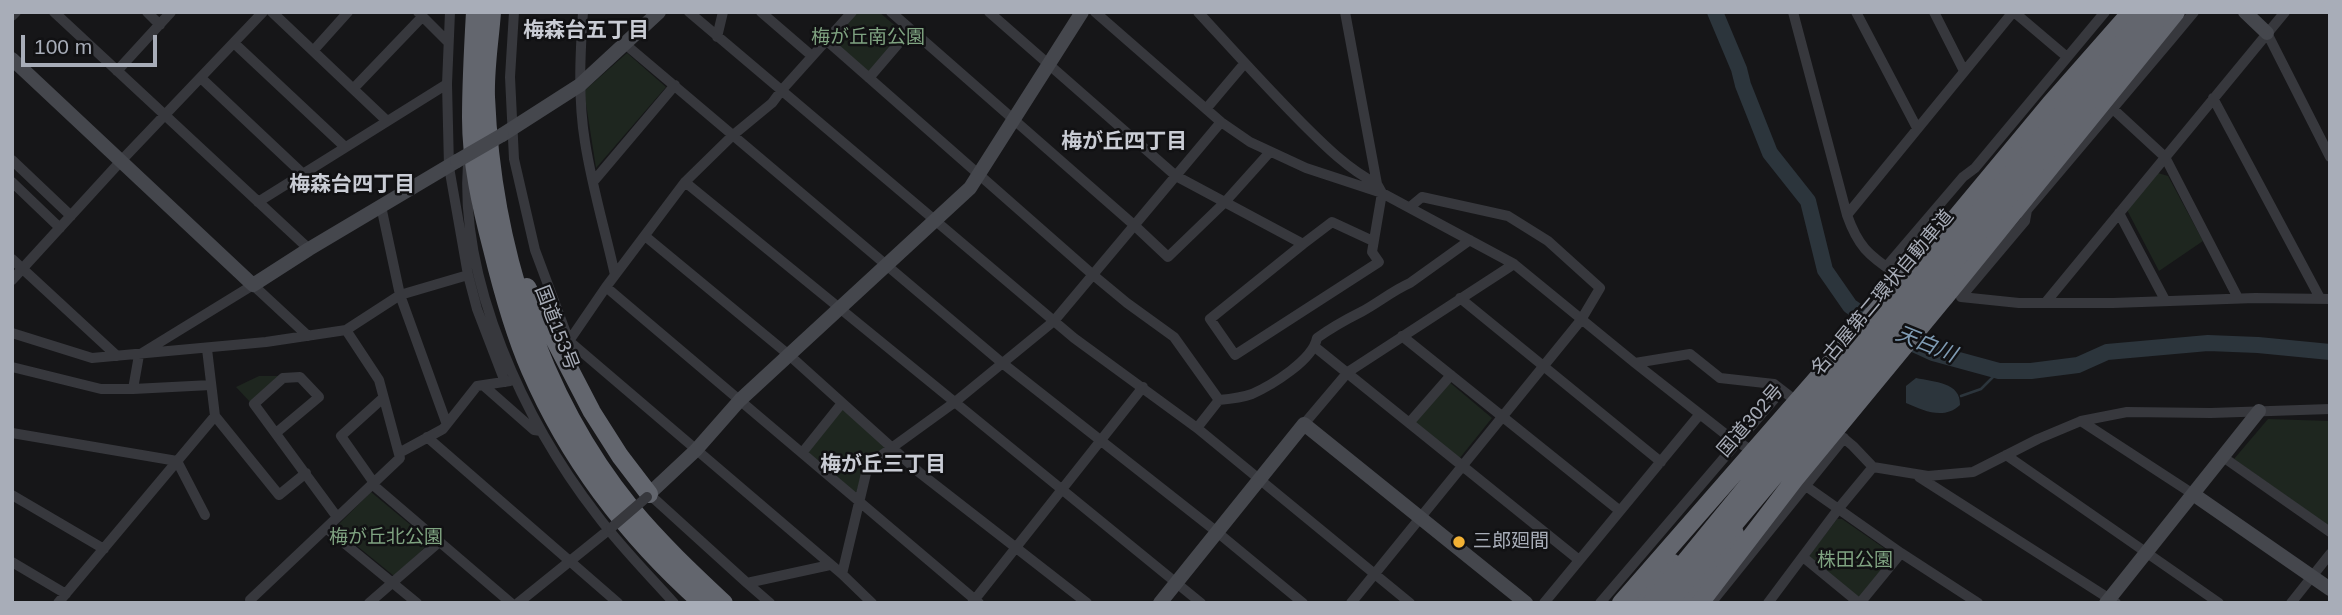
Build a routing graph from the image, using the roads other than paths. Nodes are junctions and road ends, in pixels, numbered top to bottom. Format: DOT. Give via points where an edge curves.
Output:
graph roads {
  1 [pos="54,12"];
  2 [pos="147,12"];
  3 [pos="172,12"];
  4 [pos="263,12"];
  5 [pos="272,12"];
  6 [pos="348,12"];
  7 [pos="450,12"];
  8 [pos="475,12"];
  9 [pos="492,12"];
  10 [pos="514,12"];
  11 [pos="583,12"];
  12 [pos="659,12"];
  13 [pos="689,12"];
  14 [pos="723,12"];
  15 [pos="761,12"];
  16 [pos="891,12"];
  17 [pos="989,12"];
  18 [pos="1082,12"];
  19 [pos="1095,12"];
  20 [pos="1198,12"];
  21 [pos="1345,12"];
  22 [pos="1793,12"];
  23 [pos="1856,12"];
  24 [pos="1934,12"];
  25 [pos="2013,12"];
  26 [pos="2105,12"];
  27 [pos="2130,12"];
  28 [pos="2148,12"];
  29 [pos="2164,12"];
  30 [pos="2176,12"];
  31 [pos="2193,12"];
  32 [pos="2245,12"];
  33 [pos="2285,12"];
  34 [pos="420,14"];
  35 [pos="848,14"];
  36 [pos="160,25"];
  37 [pos="910,30"];
  38 [pos="2267,33"];
  39 [pos="717,37"];
  40 [pos="2164,38"];
  41 [pos="826,40"];
  42 [pos="447,41"];
  43 [pos="234,43"];
  44 [pos="625,44"];
  45 [pos="313,51"];
  46 [pos="812,56"];
  47 [pos="2067,57"];
  48 [pos="12,59"];
  49 [pos="1244,64"];
  50 [pos="1048,65"];
  51 [pos="117,71"];
  52 [pos="1964,71"];
  53 [pos="201,78"];
  54 [pos="869,78"];
  55 [pos="447,84"];
  56 [pos="580,85"];
  57 [pos="674,85"];
  58 [pos="353,89"];
  59 [pos="781,91"];
  60 [pos="2213,98"];
  61 [pos="1206,109"];
  62 [pos="2113,109"];
  63 [pos="164,115"];
  64 [pos="471,120"];
  65 [pos="1013,120"];
  66 [pos="387,121"];
  67 [pos="1221,122"];
  68 [pos="1917,128"];
  69 [pos="507,132"];
  70 [pos="732,136"];
  71 [pos="345,147"];
  72 [pos="1269,153"];
  73 [pos="2165,157"];
  74 [pos="2330,157"];
  75 [pos="12,160"];
  76 [pos="120,162"];
  77 [pos="453,164"];
  78 [pos="303,174"];
  79 [pos="979,175"];
  80 [pos="1176,176"];
  81 [pos="12,182"];
  82 [pos="593,182"];
  83 [pos="685,182"];
  84 [pos="1379,189"];
  85 [pos="258,202"];
  86 [pos="1225,202"];
  87 [pos="381,206"];
  88 [pos="1410,207"];
  89 [pos="2119,213"];
  90 [pos="1847,215"];
  91 [pos="71,216"];
  92 [pos="936,220"];
  93 [pos="1135,225"];
  94 [pos="60,228"];
  95 [pos="645,236"];
  96 [pos="1470,240"];
  97 [pos="1373,241"];
  98 [pos="1303,244"];
  99 [pos="309,249"];
  100 [pos="507,250"];
  101 [pos="12,258"];
  102 [pos="1514,264"];
  103 [pos="885,265"];
  104 [pos="23,269"];
  105 [pos="1092,274"];
  106 [pos="468,275"];
  107 [pos="615,275"];
  108 [pos="12,280"];
  109 [pos="253,285"];
  110 [pos="606,286"];
  111 [pos="400,295"];
  112 [pos="1953,297"];
  113 [pos="1460,298"];
  114 [pos="2238,299"];
  115 [pos="2325,299"];
  116 [pos="2165,300"];
  117 [pos="2046,302"];
  118 [pos="839,308"];
  119 [pos="1054,320"];
  120 [pos="1581,320"];
  121 [pos="346,330"];
  122 [pos="12,332"];
  123 [pos="308,336"];
  124 [pos="1402,336"];
  125 [pos="569,341"];
  126 [pos="1315,347"];
  127 [pos="207,349"];
  128 [pos="139,355"];
  129 [pos="789,355"];
  130 [pos="117,356"];
  131 [pos="1001,362"];
  132 [pos="1635,363"];
  133 [pos="12,367"];
  134 [pos="1542,367"];
  135 [pos="1348,372"];
  136 [pos="1451,375"];
  137 [pos="510,381"];
  138 [pos="211,385"];
  139 [pos="484,386"];
  140 [pos="1143,387"];
  141 [pos="133,390"];
  142 [pos="1782,390"];
  143 [pos="383,398"];
  144 [pos="740,400"];
  145 [pos="1219,400"];
  146 [pos="955,402"];
  147 [pos="842,403"];
  148 [pos="2330,409"];
  149 [pos="2259,411"];
  150 [pos="1700,414"];
  151 [pos="215,416"];
  152 [pos="1502,417"];
  153 [pos="2081,421"];
  154 [pos="446,422"];
  155 [pos="1409,423"];
  156 [pos="1304,424"];
  157 [pos="1197,428"];
  158 [pos="541,431"];
  159 [pos="12,433"];
  160 [pos="276,433"];
  161 [pos="426,437"];
  162 [pos="1844,438"];
  163 [pos="1101,440"];
  164 [pos="1738,442"];
  165 [pos="892,448"];
  166 [pos="696,450"];
  167 [pos="399,453"];
  168 [pos="802,453"];
  169 [pos="2006,455"];
  170 [pos="2223,457"];
  171 [pos="177,461"];
  172 [pos="1661,462"];
  173 [pos="1462,466"];
  174 [pos="1873,467"];
  175 [pos="306,473"];
  176 [pos="1916,475"];
  177 [pos="1259,479"];
  178 [pos="1751,481"];
  179 [pos="1770,481"];
  180 [pos="373,484"];
  181 [pos="1806,486"];
  182 [pos="1062,489"];
  183 [pos="2193,494"];
  184 [pos="12,495"];
  185 [pos="648,496"];
  186 [pos="860,502"];
  187 [pos="1839,508"];
  188 [pos="1620,511"];
  189 [pos="205,515"];
  190 [pos="337,517"];
  191 [pos="1420,518"];
  192 [pos="327,528"];
  193 [pos="610,529"];
  194 [pos="1217,532"];
  195 [pos="2330,532"];
  196 [pos="438,543"];
  197 [pos="1016,547"];
  198 [pos="104,549"];
  199 [pos="2147,551"];
  200 [pos="1901,553"];
  201 [pos="2330,554"];
  202 [pos="1803,558"];
  203 [pos="1580,560"];
  204 [pos="12,562"];
  205 [pos="570,562"];
  206 [pos="830,565"];
  207 [pos="842,574"];
  208 [pos="1375,574"];
  209 [pos="2311,577"];
  210 [pos="393,582"];
  211 [pos="1176,582"];
  212 [pos="747,583"];
  213 [pos="2330,589"];
  214 [pos="66,594"];
  215 [pos="250,600"];
  216 [pos="2111,601"];
  217 [pos="975,602"];
  218 [pos="1083,602"];
  219 [pos="58,603"];
  220 [pos="369,603"];
  221 [pos="417,603"];
  222 [pos="511,603"];
  223 [pos="518,603"];
  224 [pos="618,603"];
  225 [pos="674,603"];
  226 [pos="702,603"];
  227 [pos="724,603"];
  228 [pos="770,603"];
  229 [pos="872,603"];
  230 [pos="1160,603"];
  231 [pos="1201,603"];
  232 [pos="1303,603"];
  233 [pos="1351,603"];
  234 [pos="1410,603"];
  235 [pos="1526,603"];
  236 [pos="1544,603"];
  237 [pos="1600,603"];
  238 [pos="1621,603"];
  239 [pos="1639,603"];
  240 [pos="1651,603"];
  241 [pos="1668,603"];
  242 [pos="1683,603"];
  243 [pos="1700,603"];
  244 [pos="1712,603"];
  245 [pos="1768,603"];
  246 [pos="1860,603"];
  247 [pos="1978,603"];
  248 [pos="2219,603"];
  249 [pos="2291,603"];
  1 -- 51 [label="street"];
  2 -- 36 [label="street"];
  3 -- 36 [label="street"];
  4 -- 43 [label="street"];
  5 -- 45 [label="street"];
  6 -- 45 [label="street"];
  7 -- 42 [label="street"];
  8 -- 64 [label="highway, 国道153号"];
  9 -- 100 [label="highway, 国道153号" via="486,95"];
  10 -- 69 [label="street"];
  11 -- 56 [label="street"];
  12 -- 44 [label="street"];
  13 -- 39 [label="street"];
  14 -- 39 [label="street"];
  15 -- 46 [label="street"];
  16 -- 37 [label="street"];
  17 -- 50 [label="street"];
  18 -- 50 [label="street"];
  19 -- 61 [label="street"];
  20 -- 49 [label="street"];
  21 -- 84 [label="street"];
  22 -- 90 [label="street"];
  23 -- 68 [label="street"];
  24 -- 52 [label="street"];
  25 -- 47 [label="street"];
  25 -- 52 [label="street"];
  26 -- 47 [label="street"];
  27 -- 238 [label="highway, 国道302号, bridge"];
  28 -- 178 [label="highway, 名古屋第二環状自動車道, bridge"];
  29 -- 179 [label="highway, 名古屋第二環状自動車道, bridge"];
  30 -- 40 [label="highway"];
  31 -- 40 [label="street"];
  32 -- 38 [label="street"];
  33 -- 38 [label="street"];
  34 -- 42 [label="street"];
  34 -- 58 [label="street"];
  35 -- 41 [label="street"];
  36 -- 51 [label="street"];
  37 -- 54 [label="street"];
  37 -- 65 [label="street"];
  38 -- 60 [label="street"];
  38 -- 74 [label="street"];
  39 -- 59 [label="street"];
  40 -- 62 [label="street"];
  40 -- 112 [label="highway"];
  41 -- 46 [label="street"];
  41 -- 54 [label="street"];
  42 -- 55 [label="street"];
  43 -- 53 [label="street"];
  43 -- 71 [label="street"];
  44 -- 56 [label="street"];
  44 -- 57 [label="street"];
  45 -- 58 [label="street"];
  46 -- 59 [label="street"];
  47 -- 90 [label="street" via="1890,270 1856,239"];
  48 -- 76 [label="street"];
  49 -- 61 [label="street"];
  49 -- 84 [label="street" via="1322,143"];
  50 -- 65 [label="street"];
  50 -- 80 [label="street"];
  51 -- 63 [label="street"];
  52 -- 68 [label="street"];
  53 -- 63 [label="street"];
  53 -- 78 [label="street"];
  54 -- 79 [label="street"];
  55 -- 66 [label="street"];
  55 -- 77 [label="street"];
  56 -- 69 [label="street"];
  56 -- 82 [label="street"];
  57 -- 70 [label="street"];
  57 -- 82 [label="street"];
  58 -- 66 [label="street"];
  59 -- 70 [label="street"];
  59 -- 92 [label="street"];
  60 -- 73 [label="street"];
  60 -- 115 [label="street"];
  61 -- 67 [label="street"];
  62 -- 73 [label="street"];
  62 -- 112 [label="street" via="2027,210 2025,221"];
  63 -- 76 [label="street"];
  63 -- 85 [label="street"];
  64 -- 137 [label="street" via="469,218"];
  64 -- 226 [label="highway, 国道153号" via="483,213 508,312 530,370 566,441 599,492"];
  65 -- 79 [label="street"];
  65 -- 93 [label="street"];
  66 -- 71 [label="street"];
  67 -- 72 [label="street"];
  67 -- 80 [label="street"];
  68 -- 90 [label="street"];
  69 -- 77 [label="street, bridge"];
  69 -- 125 [label="street" via="535,250"];
  70 -- 83 [label="street"];
  70 -- 103 [label="street"];
  71 -- 78 [label="street"];
  72 -- 84 [label="street"];
  72 -- 86 [label="street"];
  73 -- 89 [label="street"];
  73 -- 114 [label="street"];
  75 -- 91 [label="street"];
  76 -- 91 [label="street"];
  76 -- 109 [label="street"];
  77 -- 87 [label="street"];
  77 -- 106 [label="street"];
  78 -- 85 [label="street"];
  79 -- 92 [label="street"];
  79 -- 105 [label="street"];
  80 -- 86 [label="street"];
  80 -- 93 [label="street"];
  81 -- 94 [label="street"];
  82 -- 107 [label="street"];
  83 -- 95 [label="street"];
  83 -- 118 [label="street"];
  84 -- 88 [label="street"];
  84 -- 97 [label="street"];
  85 -- 99 [label="street"];
  86 -- 93 [label="street" via="1168,257"];
  86 -- 98 [label="street"];
  87 -- 99 [label="street"];
  87 -- 111 [label="street"];
  88 -- 96 [label="street"];
  88 -- 120 [label="street" via="1422,197 1508,216 1548,241 1600,288"];
  89 -- 116 [label="street"];
  89 -- 117 [label="street"];
  91 -- 94 [label="street"];
  92 -- 103 [label="street"];
  92 -- 119 [label="street"];
  93 -- 105 [label="street"];
  94 -- 104 [label="street"];
  95 -- 107 [label="street"];
  95 -- 129 [label="street"];
  96 -- 102 [label="street"];
  96 -- 126 [label="street" via="1410,283 1317,338"];
  97 -- 98 [label="street" via="1332,222"];
  97 -- 98 [label="street" via="1372,253 1379,262 1235,355 1210,319"];
  99 -- 109 [label="street"];
  100 -- 185 [label="highway" via="592,412"];
  100 -- 227 [label="highway, 国道153号" via="541,357 593,454 631,507"];
  101 -- 104 [label="street"];
  102 -- 113 [label="street"];
  102 -- 120 [label="street"];
  103 -- 118 [label="street"];
  103 -- 131 [label="street"];
  104 -- 108 [label="street"];
  104 -- 130 [label="street"];
  105 -- 119 [label="street"];
  105 -- 145 [label="street" via="1174,337"];
  106 -- 111 [label="street"];
  106 -- 137 [label="street" via="480,319"];
  107 -- 110 [label="street"];
  109 -- 123 [label="street"];
  109 -- 128 [label="street"];
  110 -- 125 [label="street"];
  110 -- 144 [label="street"];
  111 -- 121 [label="street"];
  111 -- 154 [label="street"];
  112 -- 117 [label="street"];
  112 -- 243 [label="highway, bridge" via="1795,479"];
  113 -- 124 [label="street"];
  113 -- 134 [label="street"];
  114 -- 115 [label="street"];
  114 -- 116 [label="street"];
  116 -- 117 [label="street"];
  118 -- 129 [label="street"];
  118 -- 146 [label="street"];
  119 -- 131 [label="street"];
  119 -- 140 [label="street"];
  120 -- 132 [label="street"];
  120 -- 134 [label="street"];
  121 -- 123 [label="street"];
  121 -- 143 [label="street" via="379,380"];
  122 -- 130 [label="street" via="92,358"];
  123 -- 127 [label="street"];
  124 -- 135 [label="street"];
  124 -- 136 [label="street"];
  125 -- 166 [label="street"];
  126 -- 135 [label="street"];
  126 -- 145 [label="street" via="1300,363 1252,394"];
  127 -- 128 [label="street"];
  127 -- 138 [label="street"];
  128 -- 130 [label="street"];
  128 -- 141 [label="street"];
  129 -- 144 [label="street"];
  129 -- 147 [label="street"];
  131 -- 146 [label="street"];
  131 -- 163 [label="street"];
  132 -- 142 [label="street" via="1690,354 1720,378 1774,384"];
  132 -- 150 [label="street"];
  133 -- 141 [label="street" via="101,389"];
  134 -- 152 [label="street"];
  134 -- 172 [label="street"];
  135 -- 155 [label="street"];
  135 -- 156 [label="street"];
  136 -- 152 [label="street"];
  136 -- 155 [label="street"];
  137 -- 139 [label="street"];
  137 -- 158 [label="street"];
  138 -- 141 [label="street"];
  138 -- 151 [label="street"];
  139 -- 154 [label="street" via="477,386"];
  139 -- 158 [label="street" via="534,430"];
  140 -- 157 [label="street"];
  140 -- 163 [label="street"];
  142 -- 162 [label="street"];
  142 -- 164 [label="street"];
  143 -- 167 [label="street"];
  143 -- 180 [label="street" via="341,436"];
  144 -- 166 [label="street"];
  144 -- 168 [label="street"];
  145 -- 157 [label="street"];
  146 -- 165 [label="street"];
  146 -- 182 [label="street"];
  147 -- 165 [label="street"];
  147 -- 168 [label="street"];
  148 -- 149 [label="street"];
  149 -- 153 [label="street" via="2127,412"];
  149 -- 170 [label="street"];
  150 -- 164 [label="street"];
  150 -- 172 [label="street"];
  151 -- 171 [label="street"];
  151 -- 175 [label="street" via="278,495"];
  152 -- 173 [label="street"];
  152 -- 188 [label="street"];
  153 -- 169 [label="street"];
  153 -- 183 [label="street"];
  154 -- 161 [label="street" via="443,429"];
  155 -- 173 [label="street"];
  156 -- 177 [label="street"];
  156 -- 191 [label="street"];
  157 -- 177 [label="street"];
  158 -- 193 [label="street"];
  159 -- 171 [label="street"];
  160 -- 160 [label="street" via="254,404 282,379 300,377 319,397"];
  160 -- 175 [label="street"];
  161 -- 167 [label="street"];
  161 -- 205 [label="street"];
  162 -- 174 [label="street"];
  162 -- 181 [label="street"];
  163 -- 182 [label="street"];
  163 -- 194 [label="street"];
  164 -- 181 [label="street"];
  164 -- 237 [label="street"];
  165 -- 186 [label="street" via="869,465"];
  165 -- 197 [label="street"];
  166 -- 185 [label="street"];
  166 -- 206 [label="street"];
  167 -- 180 [label="street" via="400,458"];
  168 -- 186 [label="street"];
  169 -- 176 [label="street" via="1973,472"];
  169 -- 199 [label="street"];
  170 -- 183 [label="street"];
  170 -- 195 [label="street"];
  171 -- 189 [label="street"];
  171 -- 198 [label="street"];
  172 -- 188 [label="street"];
  173 -- 191 [label="street"];
  173 -- 203 [label="street"];
  174 -- 176 [label="street"];
  174 -- 187 [label="street"];
  175 -- 190 [label="street"];
  176 -- 216 [label="street"];
  177 -- 194 [label="street"];
  177 -- 208 [label="street"];
  178 -- 239 [label="highway, bridge"];
  178 -- 240 [label="highway, 名古屋第二環状自動車道, bridge"];
  179 -- 241 [label="highway, 名古屋第二環状自動車道, bridge"];
  179 -- 242 [label="highway, bridge"];
  180 -- 190 [label="street"];
  180 -- 196 [label="street"];
  181 -- 187 [label="street"];
  181 -- 244 [label="street"];
  182 -- 197 [label="street"];
  182 -- 211 [label="street"];
  183 -- 199 [label="street"];
  183 -- 209 [label="street"];
  184 -- 198 [label="street"];
  185 -- 193 [label="street, bridge"];
  185 -- 212 [label="street"];
  186 -- 207 [label="street"];
  186 -- 217 [label="street"];
  187 -- 200 [label="street"];
  187 -- 202 [label="street"];
  188 -- 203 [label="street"];
  190 -- 192 [label="street"];
  191 -- 208 [label="street"];
  191 -- 235 [label="street"];
  192 -- 210 [label="street"];
  192 -- 215 [label="street"];
  193 -- 205 [label="street"];
  193 -- 225 [label="street"];
  194 -- 211 [label="street"];
  194 -- 232 [label="street"];
  196 -- 210 [label="street"];
  196 -- 222 [label="street"];
  197 -- 217 [label="street"];
  197 -- 218 [label="street"];
  198 -- 214 [label="street"];
  199 -- 216 [label="street"];
  199 -- 248 [label="street"];
  200 -- 246 [label="street"];
  200 -- 247 [label="street"];
  201 -- 209 [label="street"];
  202 -- 245 [label="street"];
  202 -- 246 [label="street"];
  203 -- 236 [label="street"];
  204 -- 214 [label="street"];
  205 -- 223 [label="street"];
  205 -- 224 [label="street"];
  206 -- 207 [label="street"];
  206 -- 212 [label="street"];
  207 -- 229 [label="street"];
  208 -- 233 [label="street"];
  208 -- 234 [label="street"];
  209 -- 213 [label="street"];
  209 -- 249 [label="street"];
  210 -- 220 [label="street"];
  210 -- 221 [label="street"];
  211 -- 230 [label="street"];
  211 -- 231 [label="street"];
  212 -- 228 [label="street"];
  214 -- 219 [label="street"];
}
